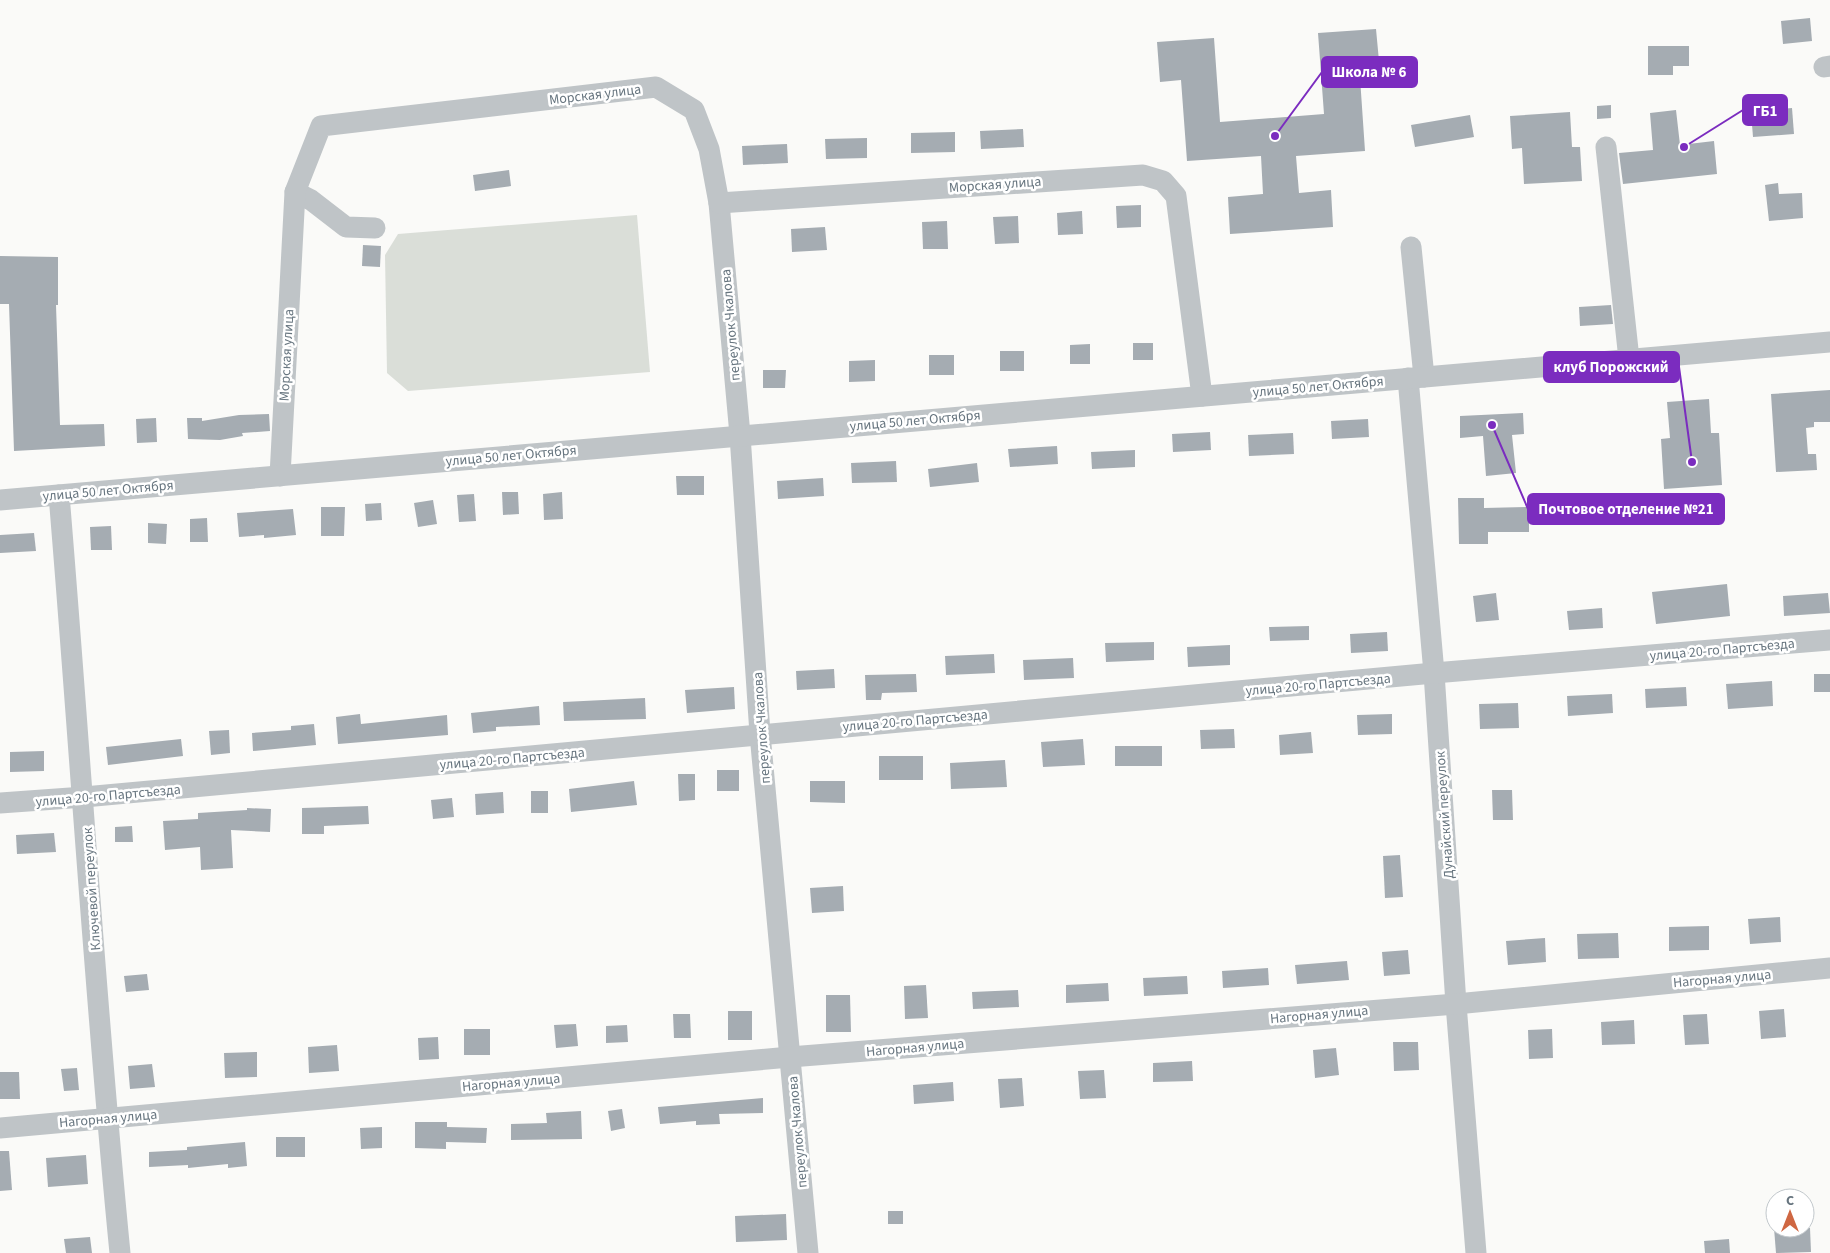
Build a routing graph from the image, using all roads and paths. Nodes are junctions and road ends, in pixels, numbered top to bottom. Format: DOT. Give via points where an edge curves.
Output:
graph roads {
  1 [pos="1606,146"];
  2 [pos="295,192"];
  3 [pos="719,203"];
  4 [pos="375,228"];
  5 [pos="1411,247"];
  6 [pos="1830,342"];
  7 [pos="1629,359"];
  8 [pos="1416,377"];
  9 [pos="1202,396"];
  10 [pos="740,435"];
  11 [pos="280,476"];
  12 [pos="59,494"];
  13 [pos="0,500"];
  14 [pos="1830,640"];
  15 [pos="1434,673"];
  16 [pos="760,734"];
  17 [pos="84,797"];
  18 [pos="0,803"];
  19 [pos="1830,968"];
  20 [pos="1456,1004"];
  21 [pos="790,1057"];
  22 [pos="107,1118"];
  23 [pos="0,1128"];
  24 [pos="120,1253"];
  25 [pos="808,1253"];
  26 [pos="1476,1253"];
  1 -- 7 [label="street"];
  2 -- 3 [label="street, Морская улица" via="321,126 656,87 694,110 708,149"];
  2 -- 4 [label="street" via="346,227"];
  2 -- 11 [label="street, Морская улица"];
  3 -- 9 [label="street, Морская улица" via="1143,175 1163,181 1176,196"];
  3 -- 10 [label="street, переулок Чкалова"];
  5 -- 8 [label="street, Дунайский переулок"];
  6 -- 7 [label="street, улица 50 лет Октября"];
  7 -- 8 [label="street, улица 50 лет Октября"];
  8 -- 9 [label="street, улица 50 лет Октября"];
  8 -- 15 [label="street, Дунайский переулок"];
  9 -- 10 [label="street, улица 50 лет Октября"];
  10 -- 11 [label="street, улица 50 лет Октября"];
  10 -- 16 [label="street, переулок Чкалова"];
  11 -- 12 [label="street, улица 50 лет Октября"];
  12 -- 13 [label="street, улица 50 лет Октября"];
  12 -- 17 [label="street, Ключевой переулок"];
  14 -- 15 [label="street, улица 20-го Партсъезда"];
  15 -- 16 [label="street, улица 20-го Партсъезда"];
  15 -- 20 [label="street, Дунайский переулок"];
  16 -- 17 [label="street, улица 20-го Партсъезда"];
  16 -- 21 [label="street, переулок Чкалова"];
  17 -- 18 [label="street, улица 20-го Партсъезда"];
  17 -- 22 [label="street, Ключевой переулок"];
  19 -- 20 [label="street, Нагорная улица"];
  20 -- 21 [label="street, Нагорная улица"];
  20 -- 26 [label="street, Дунайский переулок"];
  21 -- 22 [label="street, Нагорная улица"];
  21 -- 25 [label="street, переулок Чкалова"];
  22 -- 23 [label="street, Нагорная улица"];
  22 -- 24 [label="street, Ключевой переулок"];
}
